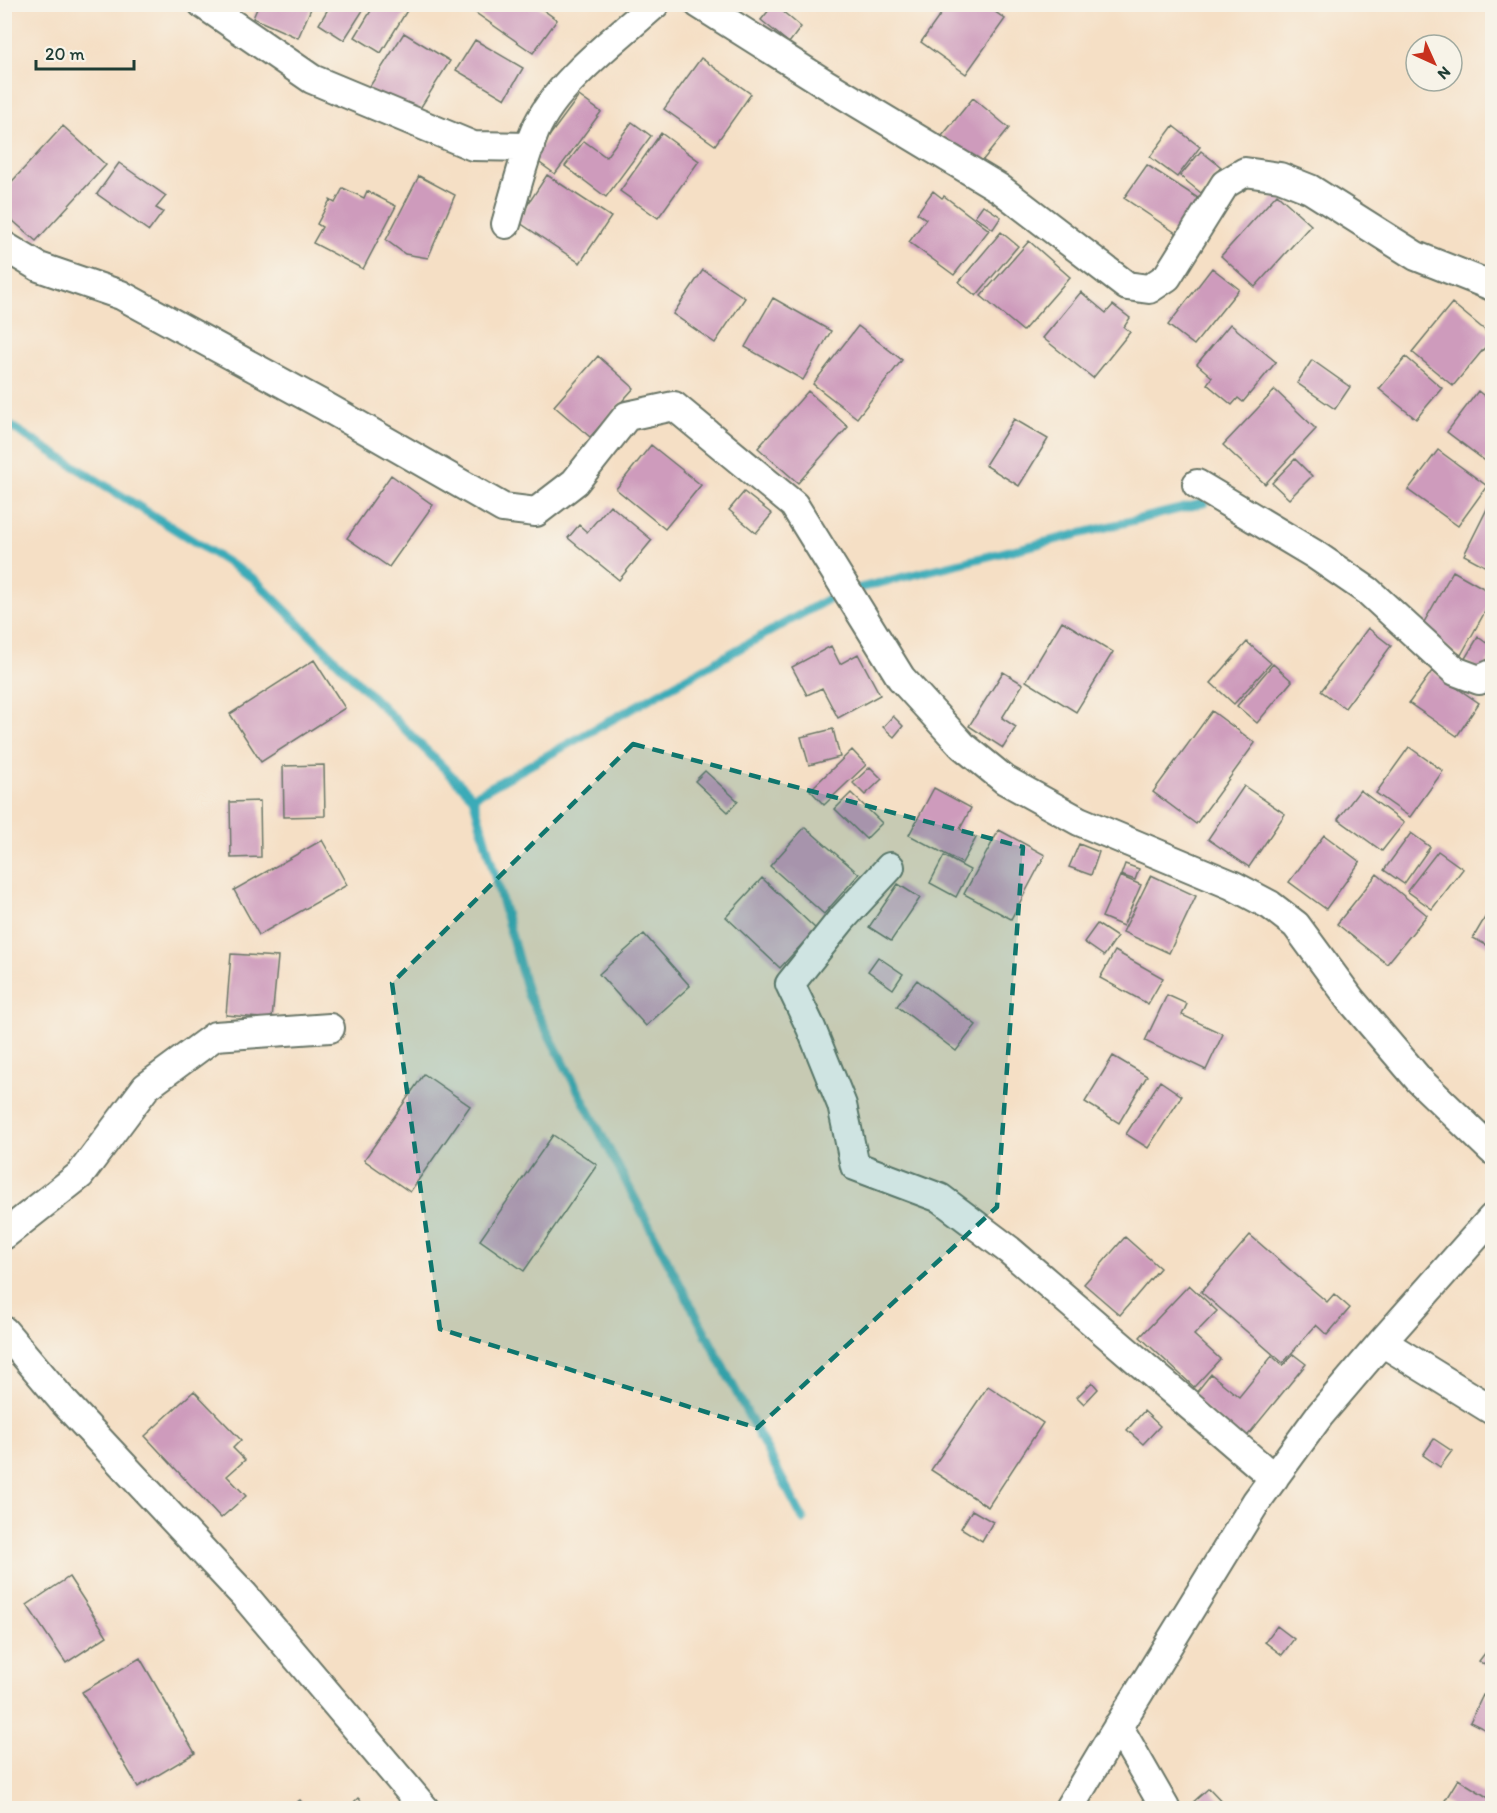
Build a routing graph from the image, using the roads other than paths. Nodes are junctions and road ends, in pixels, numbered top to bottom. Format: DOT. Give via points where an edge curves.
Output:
graph roads {
  1 [pos="202,4"];
  2 [pos="655,4"];
  3 [pos="699,4"];
  4 [pos="530,147"];
  5 [pos="506,224"];
  6 [pos="4,246"];
  7 [pos="1492,286"];
  8 [pos="1197,484"];
  9 [pos="1492,674"];
  10 [pos="890,867"];
  11 [pos="330,1028"];
  12 [pos="1492,1150"];
  13 [pos="1492,1218"];
  14 [pos="4,1235"];
  15 [pos="4,1331"];
  16 [pos="1382,1342"];
  17 [pos="1492,1410"];
  18 [pos="1274,1478"];
  19 [pos="1118,1726"];
  20 [pos="424,1809"];
  21 [pos="1069,1809"];
  22 [pos="1165,1809"];
  1 -- 4 [label="street" via="312,79 473,146"];
  2 -- 4 [label="street" via="564,89 535,130"];
  3 -- 7 [label="street" via="999,188 1127,286 1149,289 1167,277 1225,184 1245,172 1280,177 1310,189 1416,256"];
  4 -- 5 [label="street"];
  6 -- 12 [label="street" via="39,267 132,301 503,508 536,512 575,482 627,416 674,406 794,506 901,678 962,745 1005,780 1079,821 1270,904 1296,925 1351,1000 1420,1081"];
  8 -- 9 [label="street" via="1368,591 1455,671 1479,680"];
  10 -- 18 [label="street" via="790,984 842,1105 855,1166 940,1198 1009,1250"];
  11 -- 14 [label="street" via="215,1036 146,1087 80,1175"];
  13 -- 16 [label="street"];
  15 -- 20 [label="street" via="64,1402 244,1595"];
  16 -- 17 [label="street"];
  16 -- 18 [label="street" via="1319,1416"];
  18 -- 19 [label="street"];
  19 -- 21 [label="street"];
  19 -- 22 [label="street"];
}
